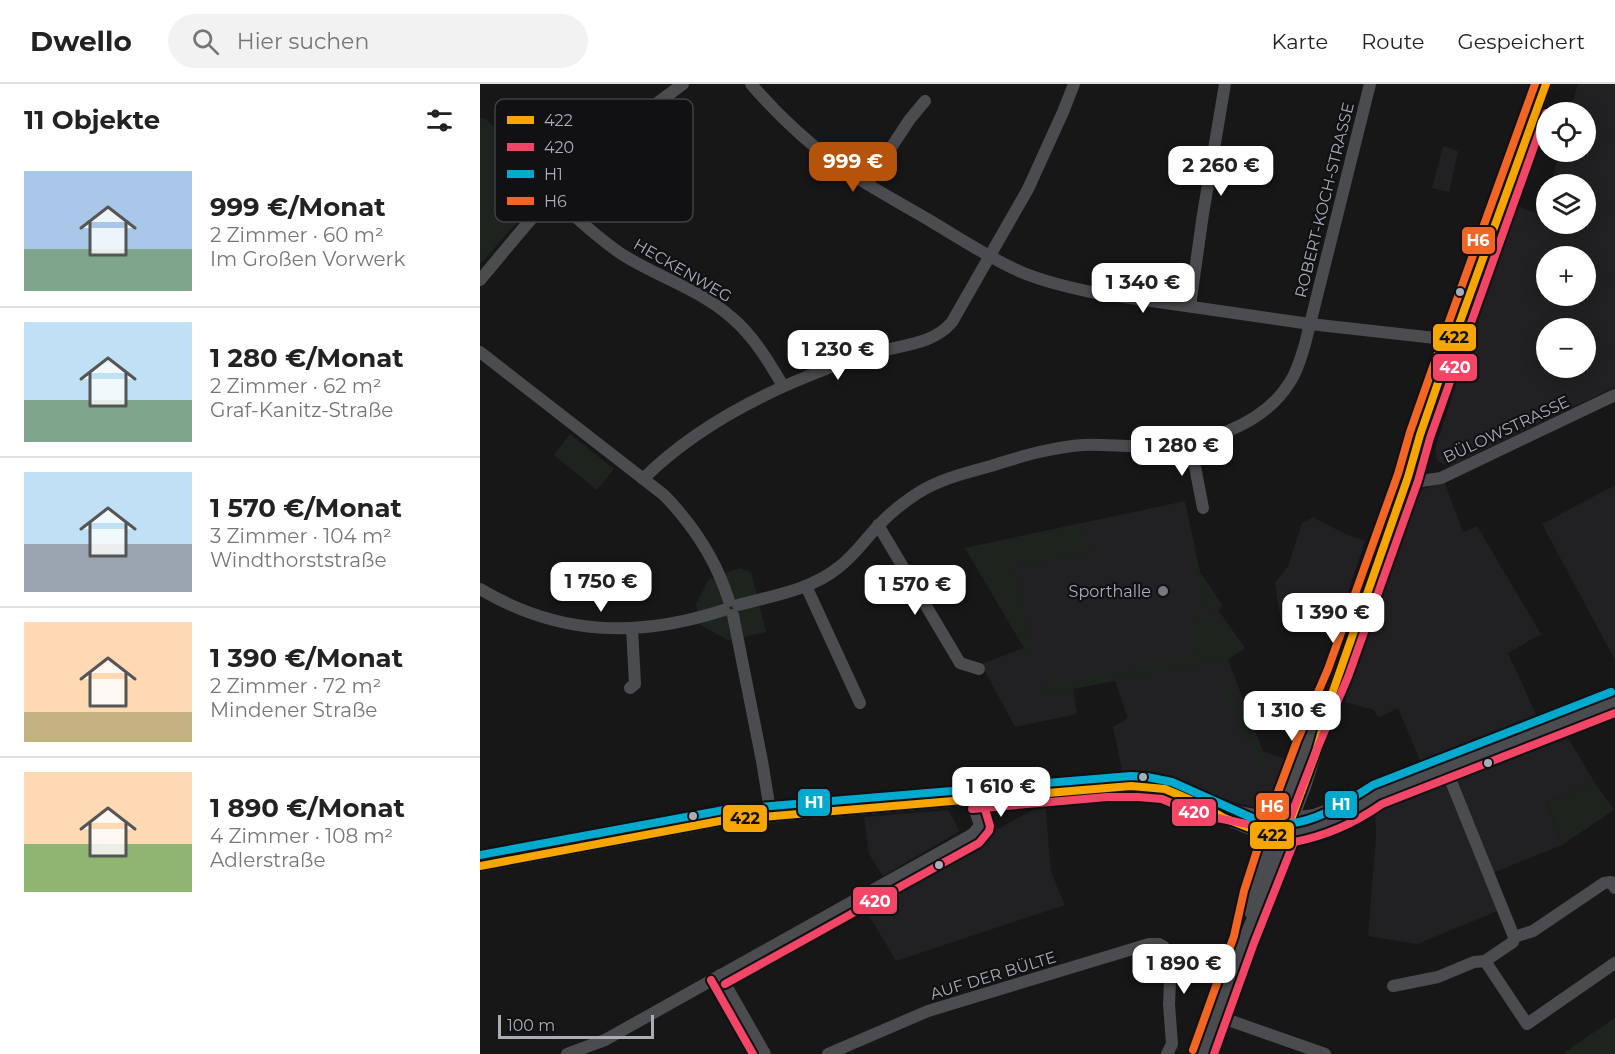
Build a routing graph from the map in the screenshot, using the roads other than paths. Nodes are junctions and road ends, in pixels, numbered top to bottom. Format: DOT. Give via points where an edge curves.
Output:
graph roads {
  1 [pos="683,84"];
  2 [pos="751,84"];
  3 [pos="1074,84"];
  4 [pos="1225,84"];
  5 [pos="1370,84"];
  6 [pos="1545,84"];
  7 [pos="662,99"];
  8 [pos="925,101"];
  9 [pos="867,184"];
  10 [pos="530,222"];
  11 [pos="581,222"];
  12 [pos="990,256"];
  13 [pos="480,280"];
  14 [pos="1190,306"];
  15 [pos="1310,324"];
  16 [pos="1453,340"];
  17 [pos="480,352"];
  18 [pos="783,386"];
  19 [pos="1615,395"];
  20 [pos="1190,441"];
  21 [pos="1408,477"];
  22 [pos="643,480"];
  23 [pos="1203,508"];
  24 [pos="879,525"];
  25 [pos="806,586"];
  26 [pos="480,589"];
  27 [pos="731,608"];
  28 [pos="632,628"];
  29 [pos="979,669"];
  30 [pos="1338,674"];
  31 [pos="630,688"];
  32 [pos="1615,702"];
  33 [pos="860,703"];
  34 [pos="1446,769"];
  35 [pos="1377,795"];
  36 [pos="989,797"];
  37 [pos="971,799"];
  38 [pos="1200,804"];
  39 [pos="771,816"];
  40 [pos="1292,818"];
  41 [pos="1278,820"];
  42 [pos="980,825"];
  43 [pos="1286,833"];
  44 [pos="1273,836"];
  45 [pos="480,866"];
  46 [pos="1615,888"];
  47 [pos="1514,937"];
  48 [pos="1244,939"];
  49 [pos="1485,961"];
  50 [pos="1615,963"];
  51 [pos="720,975"];
  52 [pos="1394,986"];
  53 [pos="1217,1016"];
  54 [pos="567,1054"];
  55 [pos="765,1054"];
  56 [pos="828,1054"];
  57 [pos="1167,1054"];
  58 [pos="1203,1054"];
  59 [pos="1324,1054"];
  1 -- 7 [label="street"];
  2 -- 9 [label="street" via="808,141"];
  3 -- 12 [label="street" via="1028,189"];
  4 -- 14 [label="street"];
  5 -- 15 [label="street, ROBERT-KOCH-STRASSE"];
  6 -- 16 [label="street"];
  8 -- 9 [label="street"];
  9 -- 12 [label="street"];
  10 -- 13 [label="street"];
  11 -- 18 [label="street, HECKENWEG" via="626,257 732,317"];
  12 -- 14 [label="street" via="1065,286"];
  12 -- 18 [label="street" via="952,322 935,337 873,353"];
  14 -- 15 [label="street"];
  15 -- 16 [label="street"];
  15 -- 20 [label="street, ROBERT-KOCH-STRASSE" via="1297,370 1270,406 1237,427"];
  16 -- 21 [label="street"];
  17 -- 22 [label="street"];
  18 -- 22 [label="street" via="701,433"];
  19 -- 21 [label="street, BÜLOWSTRASSE" via="1441,478 1421,481"];
  20 -- 23 [label="street"];
  20 -- 24 [label="street, ROBERT-KOCH-STRASSE" via="1149,446 1084,445 1038,452 952,477 920,491"];
  21 -- 30 [label="street"];
  22 -- 27 [label="street" via="664,495 695,530 718,570"];
  24 -- 25 [label="street, ROBERT-KOCH-STRASSE" via="839,568"];
  24 -- 29 [label="street" via="960,663"];
  25 -- 27 [label="street, ROBERT-KOCH-STRASSE"];
  25 -- 33 [label="street"];
  26 -- 28 [label="street, ROBERT-KOCH-STRASSE" via="556,622"];
  27 -- 28 [label="street, ROBERT-KOCH-STRASSE" via="677,622"];
  27 -- 39 [label="street"];
  28 -- 31 [label="street" via="635,684"];
  30 -- 40 [label="street" via="1317,752"];
  30 -- 41 [label="street"];
  32 -- 34 [label="street"];
  34 -- 35 [label="street"];
  34 -- 47 [label="street"];
  35 -- 40 [label="street"];
  35 -- 43 [label="street" via="1332,821"];
  36 -- 37 [label="street"];
  36 -- 38 [label="street" via="1131,786 1165,789"];
  36 -- 42 [label="street" via="985,820"];
  37 -- 39 [label="street"];
  37 -- 42 [label="street"];
  38 -- 41 [label="street"];
  38 -- 44 [label="street" via="1224,818"];
  39 -- 45 [label="street" via="694,825"];
  40 -- 41 [label="street"];
  40 -- 43 [label="street"];
  41 -- 44 [label="street"];
  42 -- 51 [label="street" via="972,834"];
  43 -- 44 [label="street"];
  43 -- 48 [label="street"];
  44 -- 48 [label="street"];
  46 -- 47 [label="street" via="1611,882 1604,883 1533,931"];
  47 -- 49 [label="street" via="1513,942"];
  48 -- 53 [label="street"];
  49 -- 50 [label="street" via="1527,1024"];
  49 -- 52 [label="street"];
  51 -- 54 [label="street" via="605,1040"];
  51 -- 55 [label="street"];
  53 -- 58 [label="street"];
  53 -- 59 [label="street"];
  56 -- 57 [label="street, AUF DER BÜLTE" via="928,1011 1149,944 1164,947 1171,959 1168,1004 1172,1044"];
}
